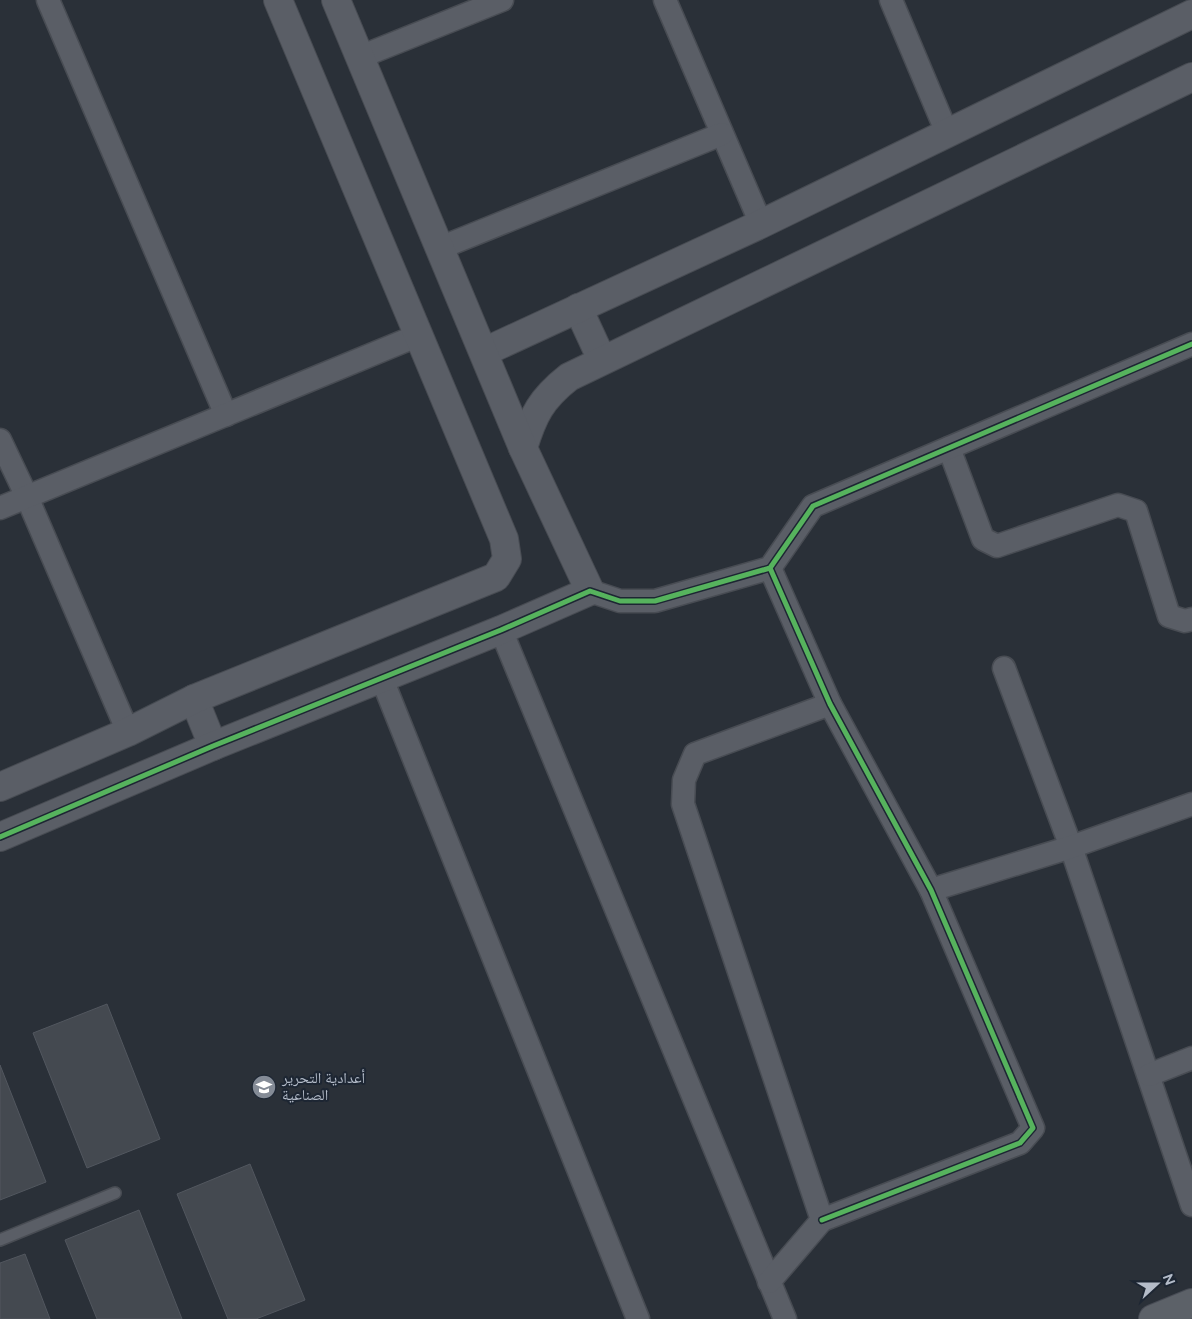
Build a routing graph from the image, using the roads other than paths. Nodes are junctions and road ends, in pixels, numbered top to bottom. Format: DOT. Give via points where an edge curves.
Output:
graph roads {
  1 [pos="48,0"];
  2 [pos="278,0"];
  3 [pos="336,0"];
  4 [pos="502,0"];
  5 [pos="666,0"];
  6 [pos="891,0"];
  7 [pos="1192,14"];
  8 [pos="360,57"];
  9 [pos="1192,76"];
  10 [pos="947,133"];
  11 [pos="722,134"];
  12 [pos="761,224"];
  13 [pos="440,248"];
  14 [pos="578,308"];
  15 [pos="419,335"];
  16 [pos="1192,344"];
  17 [pos="484,352"];
  18 [pos="602,360"];
  19 [pos="226,415"];
  20 [pos="0,440"];
  21 [pos="522,448"];
  22 [pos="949,448"];
  23 [pos="27,497"];
  24 [pos="0,508"];
  25 [pos="770,568"];
  26 [pos="590,591"];
  27 [pos="1192,618"];
  28 [pos="501,630"];
  29 [pos="1004,668"];
  30 [pos="382,679"];
  31 [pos="194,700"];
  32 [pos="830,704"];
  33 [pos="128,732"];
  34 [pos="213,746"];
  35 [pos="0,787"];
  36 [pos="1192,804"];
  37 [pos="0,837"];
  38 [pos="1071,847"];
  39 [pos="931,890"];
  40 [pos="1192,1058"];
  41 [pos="1149,1075"];
  42 [pos="115,1192"];
  43 [pos="1192,1205"];
  44 [pos="822,1220"];
  45 [pos="0,1240"];
  46 [pos="769,1282"];
  47 [pos="1192,1303"];
  48 [pos="638,1319"];
  49 [pos="785,1319"];
  50 [pos="1152,1319"];
  1 -- 19 [label="street"];
  2 -- 15 [label="street"];
  3 -- 8 [label="street"];
  4 -- 8 [label="street"];
  5 -- 11 [label="street"];
  6 -- 10 [label="street"];
  7 -- 10 [label="street"];
  8 -- 13 [label="street"];
  9 -- 18 [label="street"];
  10 -- 12 [label="street"];
  11 -- 12 [label="street"];
  11 -- 13 [label="street"];
  12 -- 14 [label="street"];
  13 -- 17 [label="street"];
  14 -- 17 [label="street"];
  14 -- 18 [label="street"];
  15 -- 19 [label="street"];
  15 -- 31 [label="street" via="504,539 507,559 496,576"];
  16 -- 22 [label="street"];
  17 -- 21 [label="street"];
  18 -- 21 [label="street" via="569,377 554,390 531,421"];
  19 -- 23 [label="street"];
  20 -- 23 [label="street"];
  21 -- 26 [label="street"];
  22 -- 25 [label="street" via="813,506"];
  22 -- 27 [label="street" via="983,539 997,546 1118,505 1136,511 1169,616 1185,621"];
  23 -- 24 [label="street"];
  23 -- 33 [label="street"];
  25 -- 26 [label="street" via="655,601 620,601"];
  25 -- 32 [label="street"];
  26 -- 28 [label="street"];
  28 -- 30 [label="street"];
  28 -- 46 [label="street"];
  29 -- 38 [label="street"];
  30 -- 34 [label="street"];
  30 -- 48 [label="street"];
  31 -- 33 [label="street"];
  31 -- 34 [label="street"];
  32 -- 39 [label="street"];
  32 -- 44 [label="street" via="695,754 684,780 683,804"];
  33 -- 35 [label="street"];
  34 -- 37 [label="street"];
  36 -- 38 [label="street"];
  38 -- 39 [label="street"];
  38 -- 41 [label="street"];
  39 -- 44 [label="street" via="1033,1128 1020,1143"];
  40 -- 41 [label="street"];
  41 -- 43 [label="street"];
  42 -- 45 [label="lane"];
  44 -- 46 [label="street"];
  46 -- 49 [label="street"];
  47 -- 50 [label="main road"];
}
